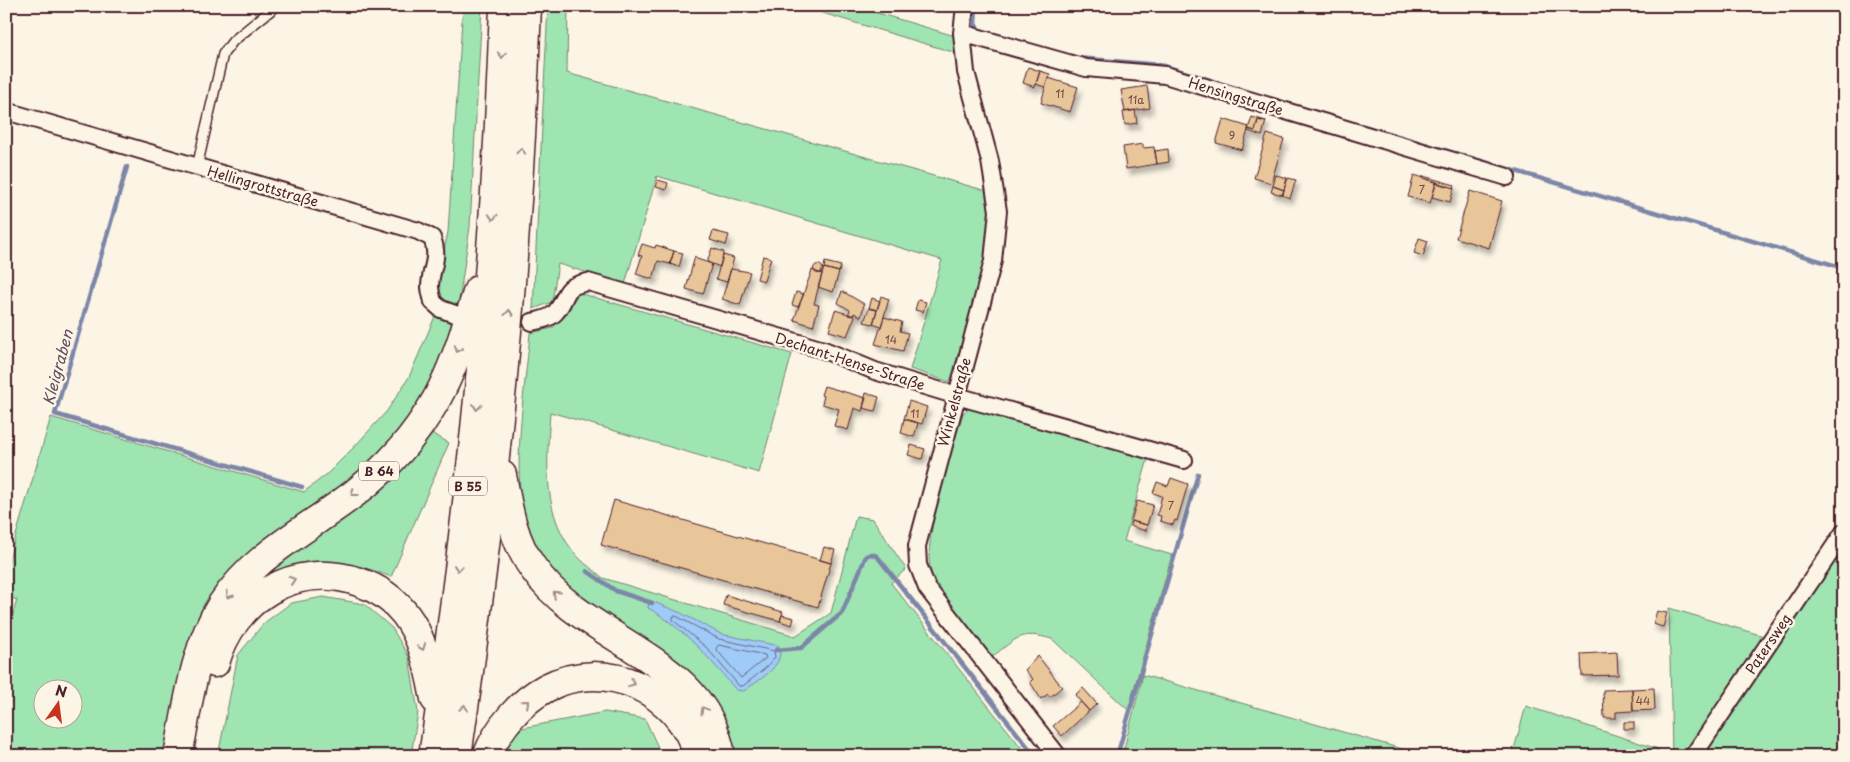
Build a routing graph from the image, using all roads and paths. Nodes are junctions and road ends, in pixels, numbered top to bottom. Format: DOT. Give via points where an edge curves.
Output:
graph roads {
  1 [pos="276,6"];
  2 [pos="504,6"];
  3 [pos="527,6"];
  4 [pos="965,6"];
  5 [pos="962,32"];
  6 [pos="6,111"];
  7 [pos="197,167"];
  8 [pos="1507,177"];
  9 [pos="491,254"];
  10 [pos="455,314"];
  11 [pos="532,322"];
  12 [pos="956,396"];
  13 [pos="497,449"];
  14 [pos="1184,460"];
  15 [pos="1844,532"];
  16 [pos="439,718"];
  17 [pos="178,756"];
  18 [pos="195,756"];
  19 [pos="433,756"];
  20 [pos="457,756"];
  21 [pos="487,756"];
  22 [pos="698,756"];
  23 [pos="720,756"];
  24 [pos="1058,756"];
  25 [pos="1693,756"];
  1 -- 7 [label="lane" via="233,41 223,54"];
  2 -- 9 [label="highway, B 64, one-way"];
  13 -- 3 [label="highway, one-way" via="514,255"];
  4 -- 5 [label="street, Winkelstraße"];
  5 -- 8 [label="street, Hensingstraße" via="1086,68 1165,74"];
  5 -- 12 [label="street, Winkelstraße" via="966,72 990,161 998,211 993,261"];
  6 -- 7 [label="street, Hellingrottstraße"];
  7 -- 10 [label="street, Hellingrottstraße" via="418,231 432,238 436,258 430,286 432,302"];
  9 -- 16 [label="highway, B 55, one-way" via="474,444"];
  9 -- 17 [label="highway, B 64, one-way" via="457,353 436,400 416,431 388,464 355,493 260,560 222,604 204,640"];
  11 -- 12 [label="street, Dechant-Hense-Straße" via="548,318 555,312 574,284 588,282 824,350 875,372"];
  12 -- 14 [label="street, Dechant-Hense-Straße"];
  12 -- 24 [label="street, Winkelstraße" via="917,546 918,565 927,588"];
  20 -- 13 [label="highway, B 55, one-way"];
  23 -- 13 [label="highway, one-way" via="712,725 684,684 575,611 532,568 514,533"];
  15 -- 25 [label="street, Patersweg"];
  18 -- 16 [label="highway, B 55, one-way" via="207,690 220,646 240,615 257,598 278,585 299,578 320,575 360,583 386,595 405,613 426,658"];
  16 -- 19 [label="highway, B 55"];
  21 -- 22 [label="highway, one-way" via="500,731 530,699 565,681 603,676 644,688 662,700 678,714"];
}
